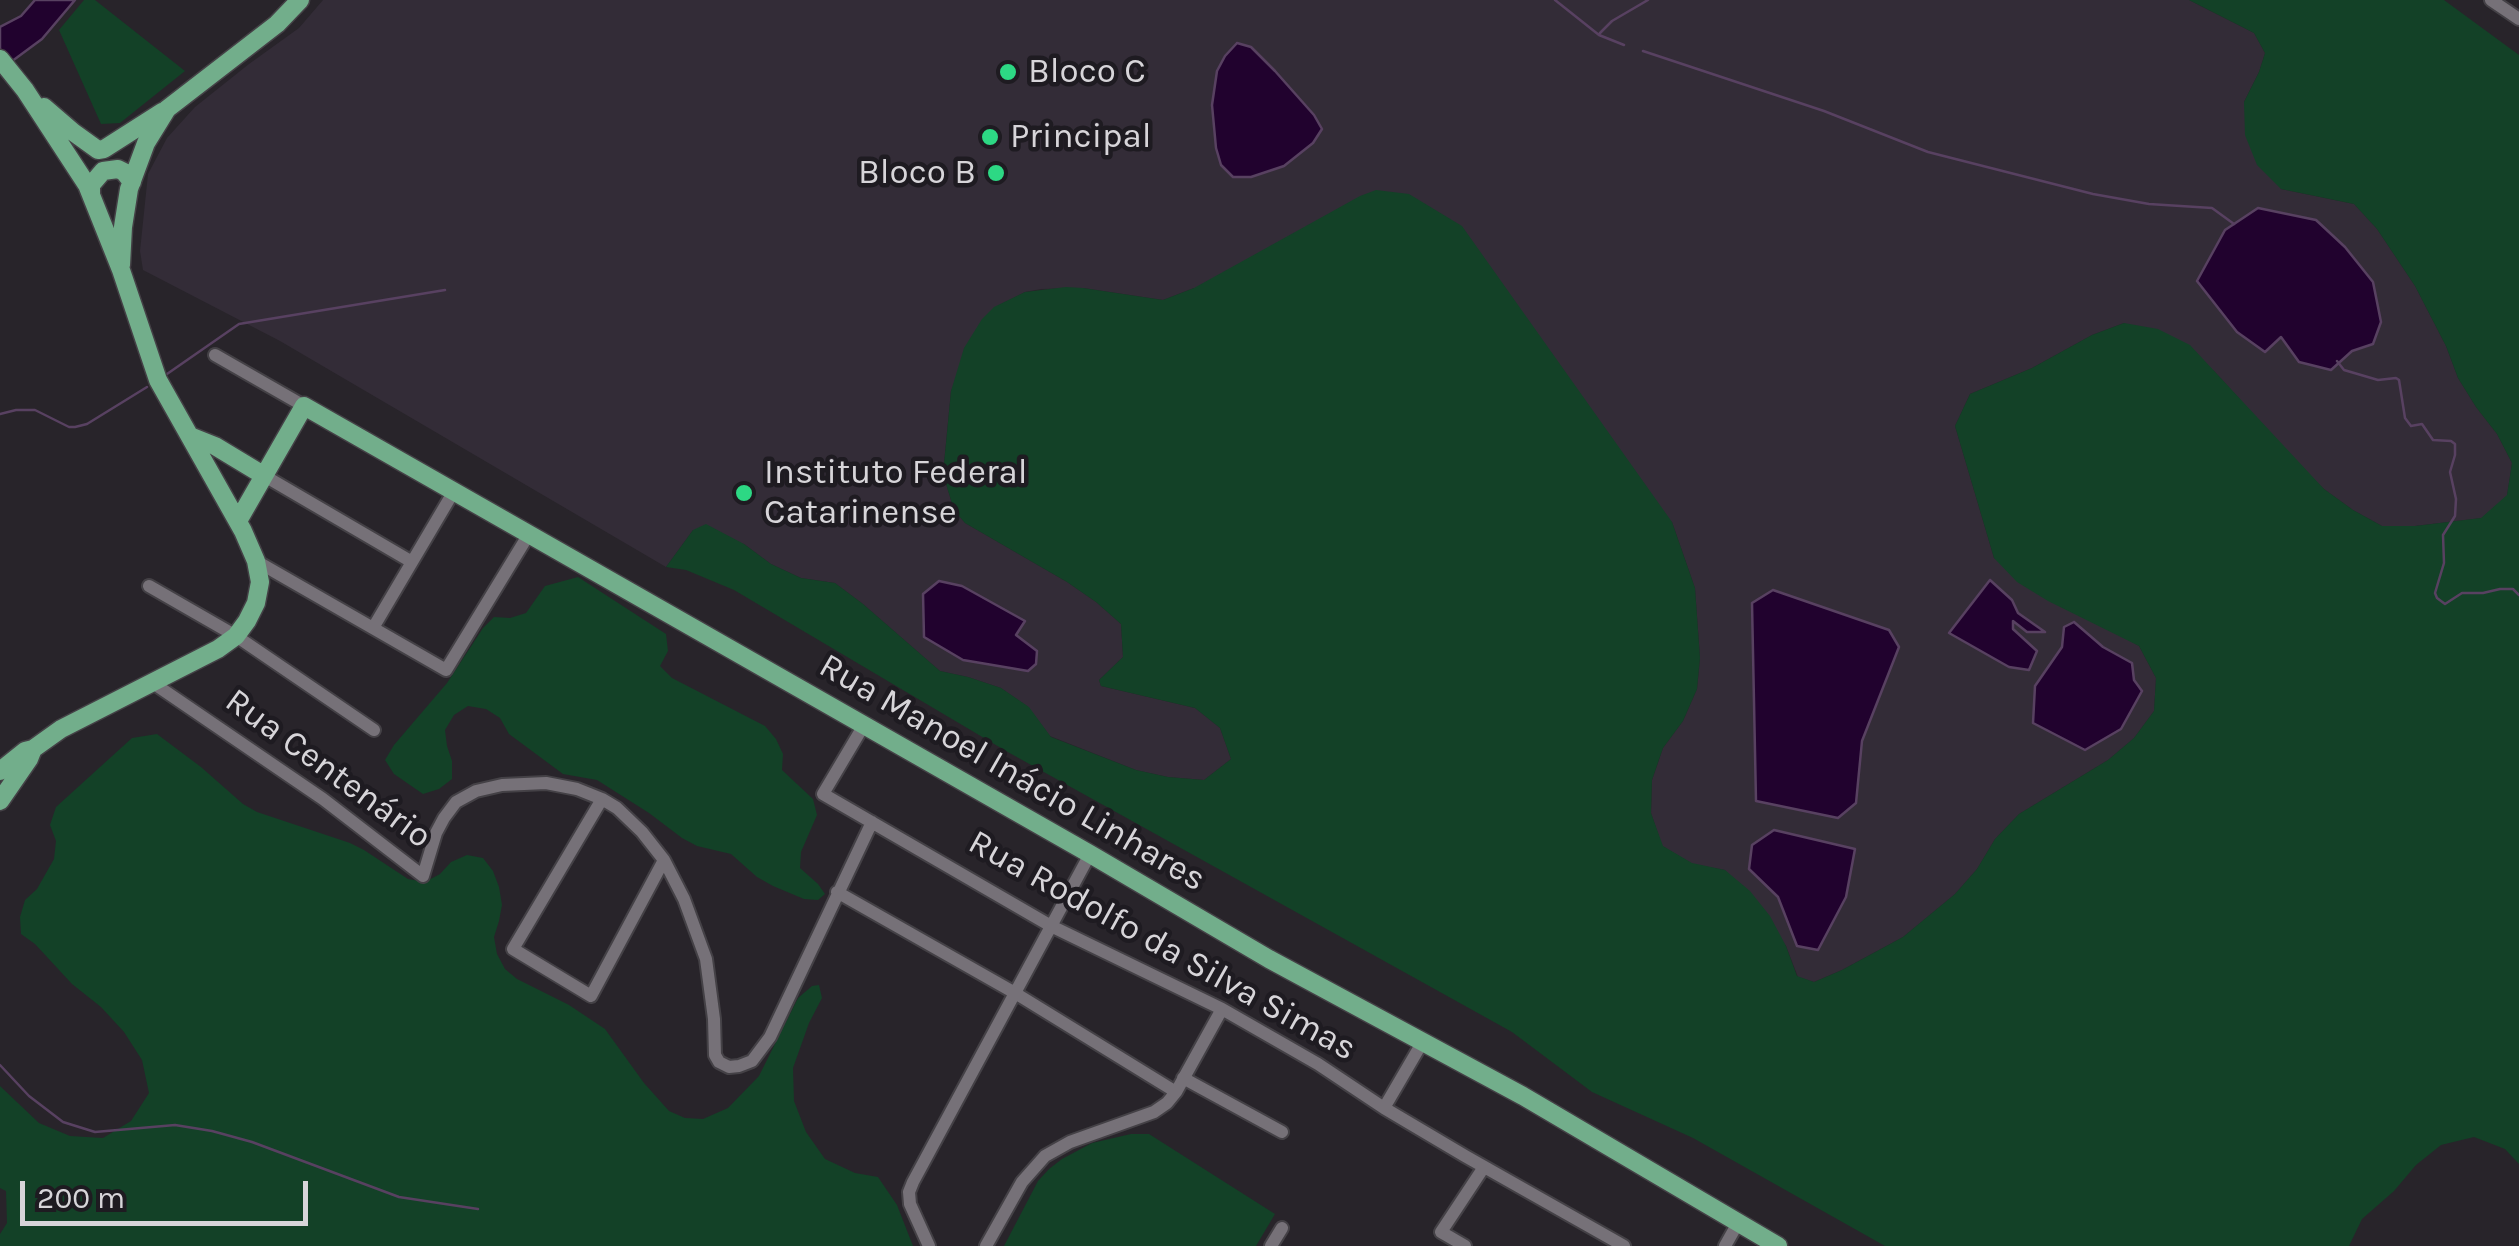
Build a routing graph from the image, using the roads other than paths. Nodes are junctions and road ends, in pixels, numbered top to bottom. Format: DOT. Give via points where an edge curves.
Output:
graph roads {
  1 [pos="300,0"];
  2 [pos="2491,0"];
  3 [pos="2519,19"];
  4 [pos="0,59"];
  5 [pos="21,84"];
  6 [pos="167,109"];
  7 [pos="132,182"];
  8 [pos="91,194"];
  9 [pos="120,270"];
  10 [pos="214,355"];
  11 [pos="304,406"];
  12 [pos="190,436"];
  13 [pos="264,476"];
  14 [pos="454,491"];
  15 [pos="238,521"];
  16 [pos="529,534"];
  17 [pos="256,561"];
  18 [pos="412,562"];
  19 [pos="149,586"];
  20 [pos="373,628"];
  21 [pos="236,636"];
  22 [pos="153,683"];
  23 [pos="864,725"];
  24 [pos="374,730"];
  25 [pos="33,749"];
  26 [pos="0,771"];
  27 [pos="602,799"];
  28 [pos="0,801"];
  29 [pos="872,822"];
  30 [pos="1090,854"];
  31 [pos="664,860"];
  32 [pos="837,892"];
  33 [pos="1051,926"];
  34 [pos="1015,993"];
  35 [pos="1222,1009"];
  36 [pos="1422,1043"];
  37 [pos="1183,1078"];
  38 [pos="1176,1092"];
  39 [pos="1384,1108"];
  40 [pos="1282,1132"];
  41 [pos="1484,1167"];
  42 [pos="1738,1223"];
  43 [pos="1282,1228"];
  44 [pos="929,1246"];
  45 [pos="986,1246"];
  46 [pos="1270,1246"];
  47 [pos="1466,1246"];
  48 [pos="1624,1246"];
  49 [pos="1725,1246"];
  50 [pos="1778,1246"];
  1 -- 6 [label="main road"];
  2 -- 3 [label="street"];
  4 -- 5 [label="main road"];
  5 -- 6 [label="main road" via="98,150"];
  5 -- 8 [label="main road"];
  6 -- 7 [label="main road"];
  7 -- 8 [label="main road" via="118,169 103,171"];
  7 -- 9 [label="main road"];
  8 -- 9 [label="main road"];
  9 -- 12 [label="main road" via="158,380"];
  10 -- 11 [label="street, Rua Manoel Inácio Linhares"];
  11 -- 13 [label="main road"];
  11 -- 14 [label="main road, Rua Manoel Inácio Linhares"];
  12 -- 13 [label="main road"];
  12 -- 15 [label="main road"];
  13 -- 15 [label="main road"];
  13 -- 18 [label="street"];
  14 -- 16 [label="main road, Rua Manoel Inácio Linhares"];
  14 -- 18 [label="street"];
  15 -- 17 [label="main road"];
  16 -- 20 [label="street" via="446,670"];
  16 -- 23 [label="main road, Rua Manoel Inácio Linhares"];
  17 -- 20 [label="street"];
  17 -- 21 [label="main road" via="256,603"];
  18 -- 20 [label="street"];
  19 -- 21 [label="street"];
  21 -- 22 [label="main road"];
  21 -- 24 [label="street"];
  22 -- 25 [label="main road"];
  22 -- 27 [label="street, Rua Centenário" via="423,876 444,818 476,791 534,782"];
  23 -- 29 [label="street, Rua Rodolfo da Silva Simas" via="823,794"];
  23 -- 30 [label="main road, Rua Manoel Inácio Linhares"];
  25 -- 26 [label="main road"];
  25 -- 28 [label="main road"];
  27 -- 31 [label="street, Rua Centenário" via="630,819"];
  27 -- 31 [label="street" via="513,949 591,996"];
  29 -- 32 [label="street"];
  29 -- 33 [label="street, Rua Rodolfo da Silva Simas"];
  30 -- 33 [label="street"];
  30 -- 36 [label="main road, Rua Manoel Inácio Linhares"];
  31 -- 32 [label="street, Rua Centenário" via="706,959 716,1055 725,1066 744,1065 763,1048"];
  32 -- 34 [label="street"];
  33 -- 34 [label="street"];
  33 -- 35 [label="street, Rua Rodolfo da Silva Simas"];
  34 -- 38 [label="street"];
  34 -- 44 [label="street" via="910,1192"];
  35 -- 37 [label="street"];
  35 -- 39 [label="street, Rua Rodolfo da Silva Simas"];
  36 -- 39 [label="street"];
  36 -- 42 [label="main road, Rua Manoel Inácio Linhares"];
  37 -- 38 [label="street"];
  37 -- 40 [label="street"];
  38 -- 45 [label="street" via="1154,1112 1044,1156"];
  39 -- 41 [label="street, Rua Rodolfo da Silva Simas"];
  41 -- 47 [label="street" via="1441,1232"];
  41 -- 48 [label="street, Rua Rodolfo da Silva Simas"];
  42 -- 49 [label="street"];
  42 -- 50 [label="main road, Rua Manoel Inácio Linhares"];
  43 -- 46 [label="street"];
}
